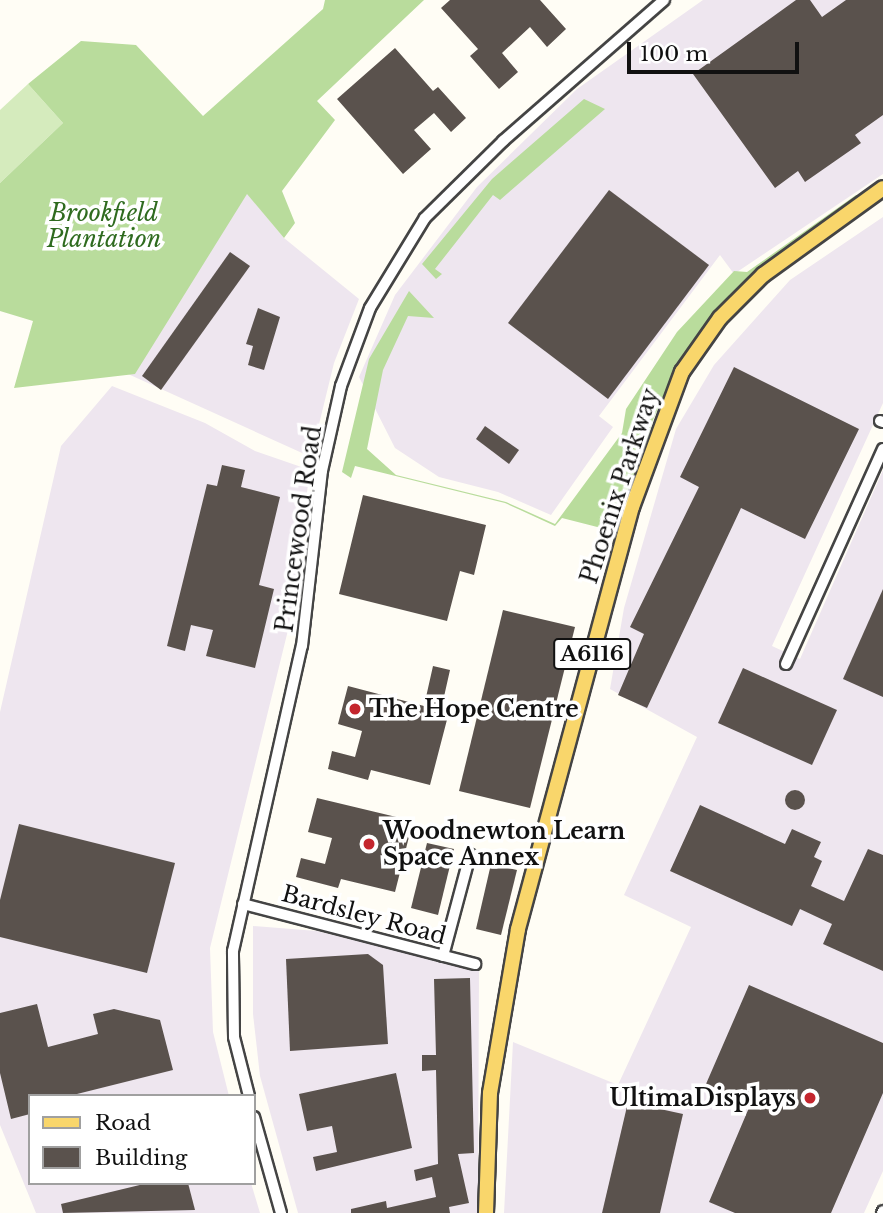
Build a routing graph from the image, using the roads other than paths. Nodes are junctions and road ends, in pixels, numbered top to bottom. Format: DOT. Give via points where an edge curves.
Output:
graph roads {
  1 [pos="664,0"];
  2 [pos="883,188"];
  3 [pos="883,449"];
  4 [pos="786,664"];
  5 [pos="470,855"];
  6 [pos="243,904"];
  7 [pos="443,956"];
  8 [pos="475,964"];
  9 [pos="248,1094"];
  10 [pos="256,1124"];
  11 [pos="281,1213"];
  12 [pos="486,1213"];
  1 -- 6 [label="street, Princewood Road" via="503,141 425,218 370,308 341,386 322,471 302,646"];
  2 -- 12 [label="main road, Phoenix Parkway / A6116" via="762,275 720,318 682,372 632,507 518,929 490,1093"];
  3 -- 4 [label="street"];
  5 -- 7 [label="street"];
  6 -- 7 [label="street, Bardsley Road"];
  6 -- 9 [label="street, Princewood Road" via="230,985 234,1037"];
  7 -- 8 [label="street, Bardsley Road"];
  10 -- 11 [label="street"];
}
